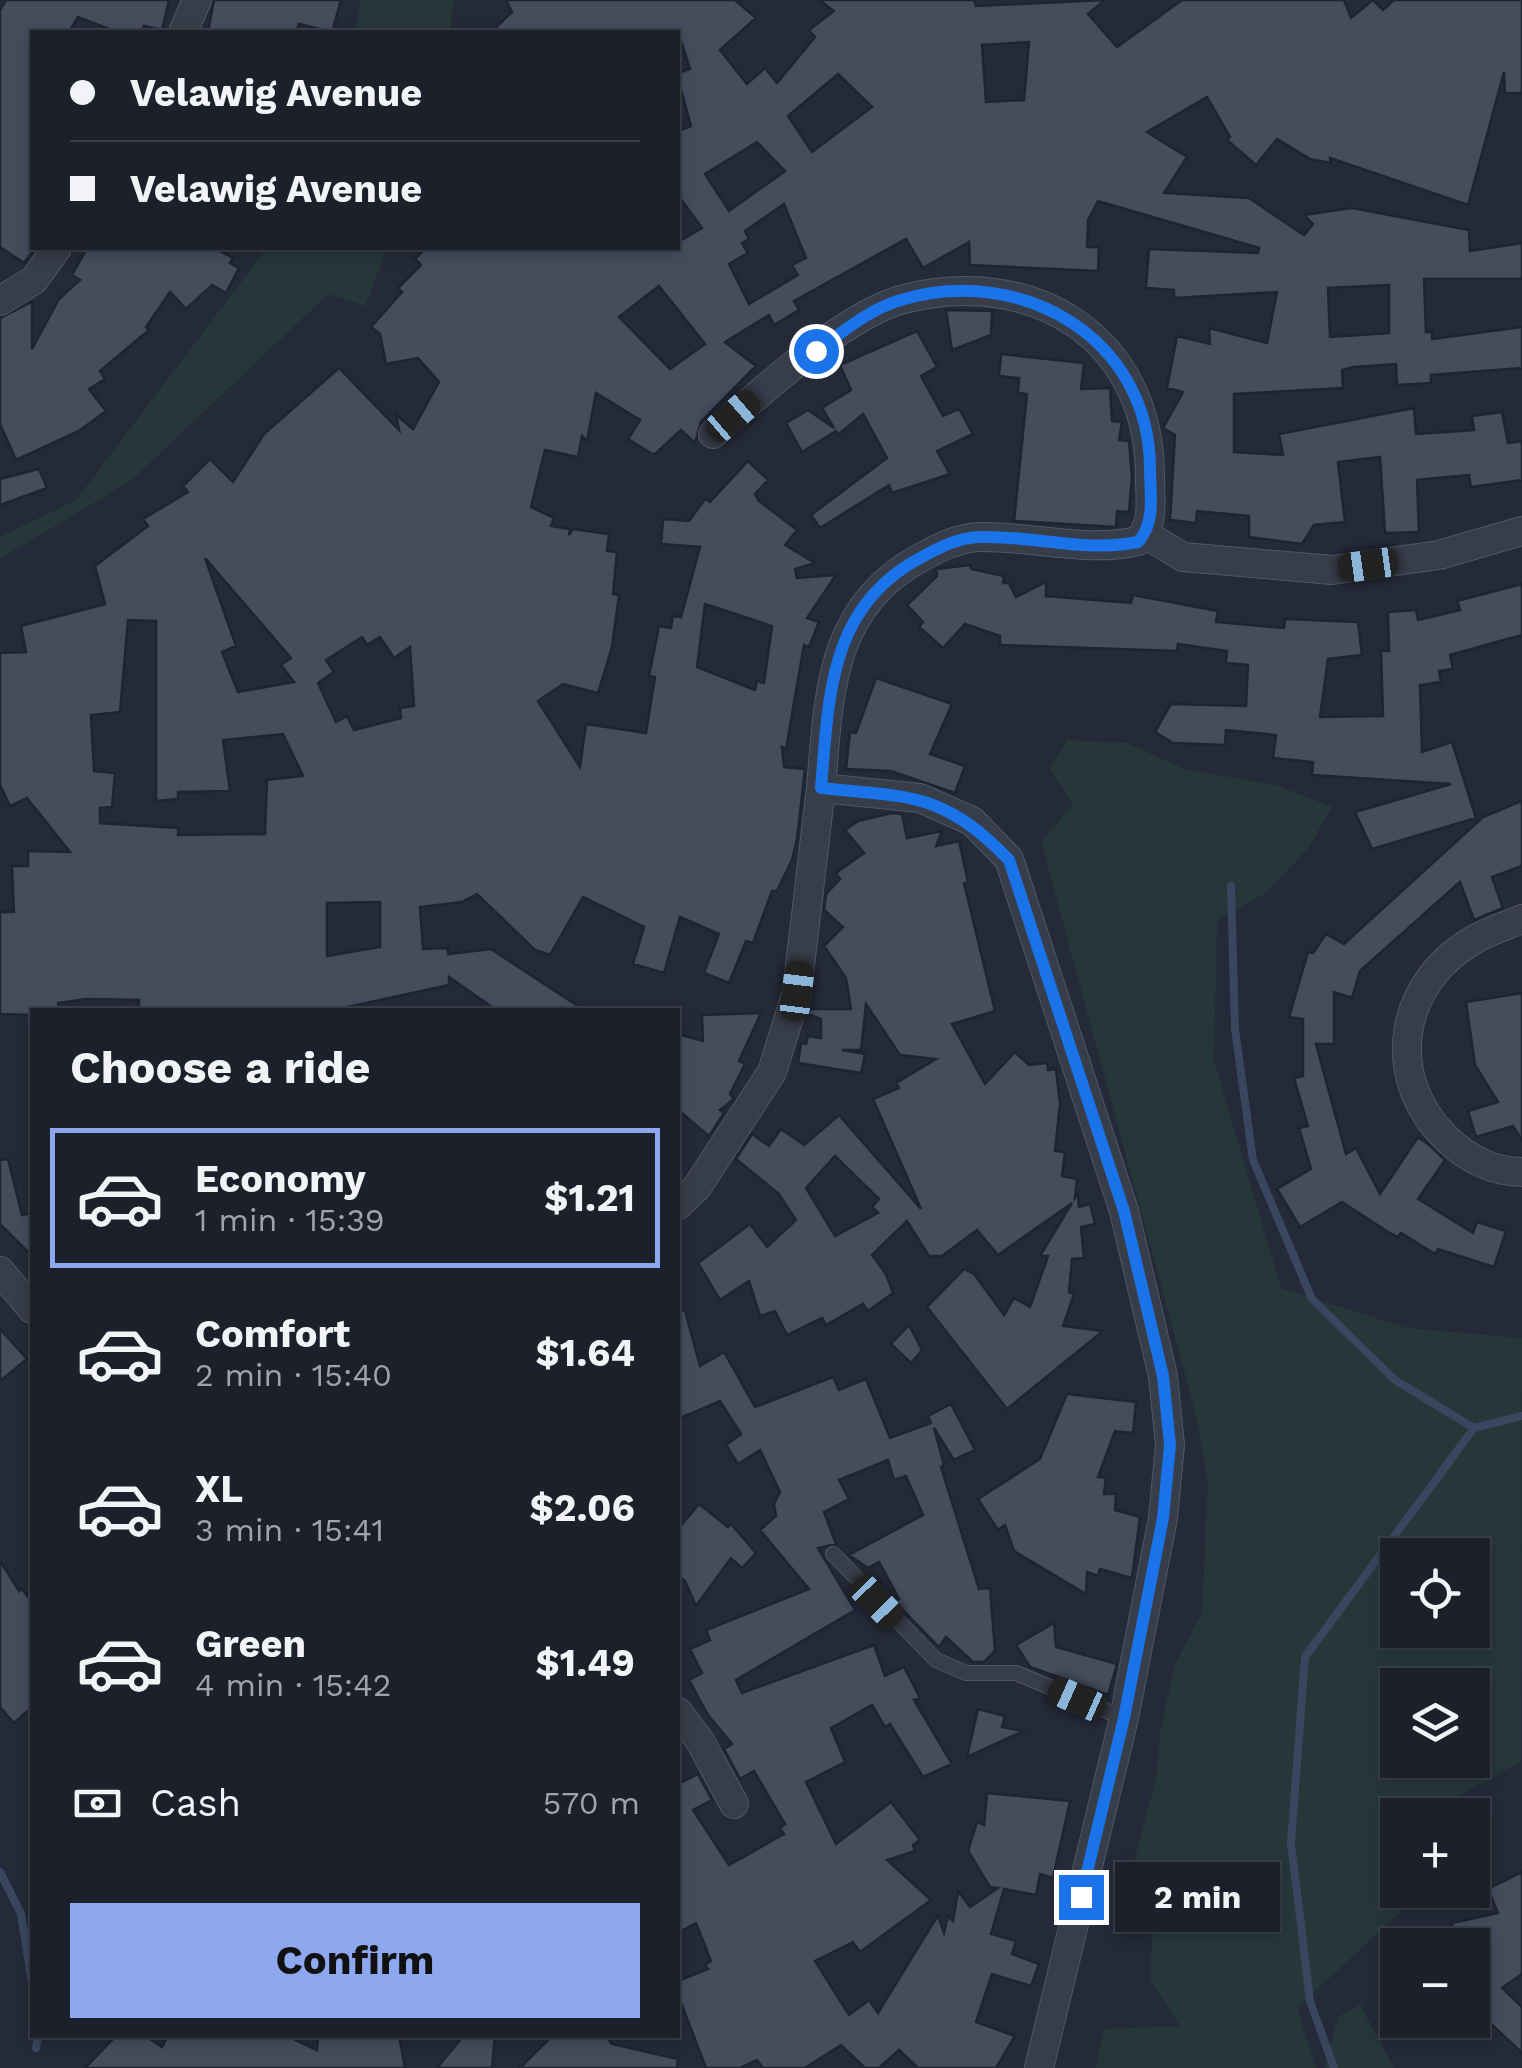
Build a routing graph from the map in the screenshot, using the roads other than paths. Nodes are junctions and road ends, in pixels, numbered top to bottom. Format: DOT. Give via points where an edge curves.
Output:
graph roads {
  1 [pos="197,0"];
  2 [pos="184,30"];
  3 [pos="56,250"];
  4 [pos="0,302"];
  5 [pos="713,434"];
  6 [pos="1522,532"];
  7 [pos="1145,534"];
  8 [pos="821,788"];
  9 [pos="1522,919"];
  10 [pos="1522,1172"];
  11 [pos="680,1203"];
  12 [pos="0,1271"];
  13 [pos="30,1307"];
  14 [pos="833,1554"];
  15 [pos="680,1715"];
  16 [pos="1124,1718"];
  17 [pos="734,1804"];
  18 [pos="1039,2068"];
  1 -- 2 [label="street"];
  3 -- 4 [label="street" via="34,280"];
  5 -- 7 [label="street" via="785,372 877,308 930,294 1009,294 1077,322 1127,377 1150,458"];
  6 -- 7 [label="street" via="1439,555 1332,570 1183,557"];
  7 -- 8 [label="street" via="1138,542 1105,548 974,537 900,568 845,632 828,700"];
  8 -- 11 [label="street" via="797,991 772,1072 698,1187"];
  8 -- 16 [label="street" via="920,798 972,821 1009,860 1124,1211 1163,1376 1170,1445 1163,1518"];
  9 -- 10 [label="street" via="1450,958 1414,1008 1406,1075 1432,1124 1460,1152 1489,1167"];
  12 -- 13 [label="street"];
  14 -- 16 [label="lane" via="936,1660 966,1673 1016,1673"];
  15 -- 17 [label="street"];
  16 -- 18 [label="street"];
}
